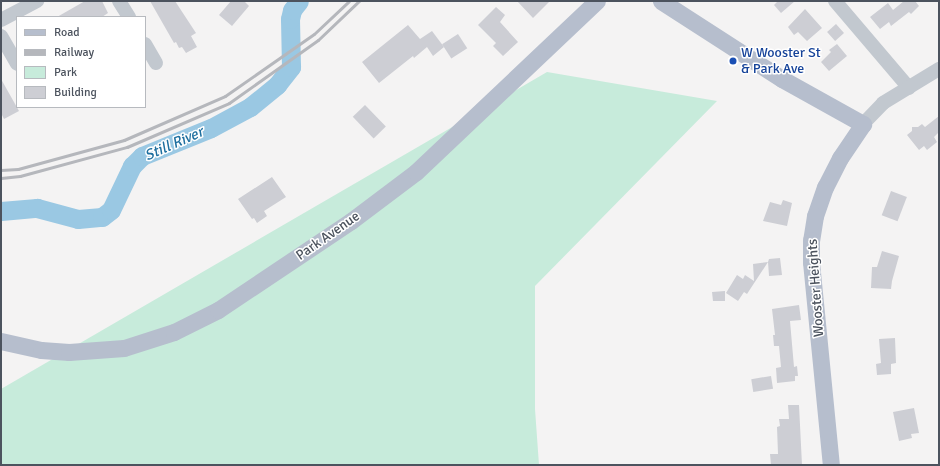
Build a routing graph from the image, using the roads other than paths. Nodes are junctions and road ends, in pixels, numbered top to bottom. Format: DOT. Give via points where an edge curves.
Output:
graph roads {
  1 [pos="37,1"];
  2 [pos="119,1"];
  3 [pos="597,1"];
  4 [pos="661,1"];
  5 [pos="840,3"];
  6 [pos="128,16"];
  7 [pos="1,20"];
  8 [pos="1,36"];
  9 [pos="146,46"];
  10 [pos="16,62"];
  11 [pos="156,63"];
  12 [pos="939,69"];
  13 [pos="909,88"];
  14 [pos="863,124"];
  15 [pos="1,342"];
  16 [pos="831,465"];
  1 -- 7 [label="street"];
  2 -- 6 [label="street"];
  3 -- 15 [label="main road, Park Avenue" via="416,172 351,221 218,310 174,332 124,348 69,352 41,350"];
  4 -- 14 [label="main road" via="782,79"];
  5 -- 13 [label="street"];
  8 -- 10 [label="street"];
  9 -- 11 [label="street"];
  12 -- 13 [label="street"];
  13 -- 14 [label="street" via="883,103"];
  14 -- 16 [label="main road, Wooster Heights" via="840,158 825,187 814,216 811,240"];
}
